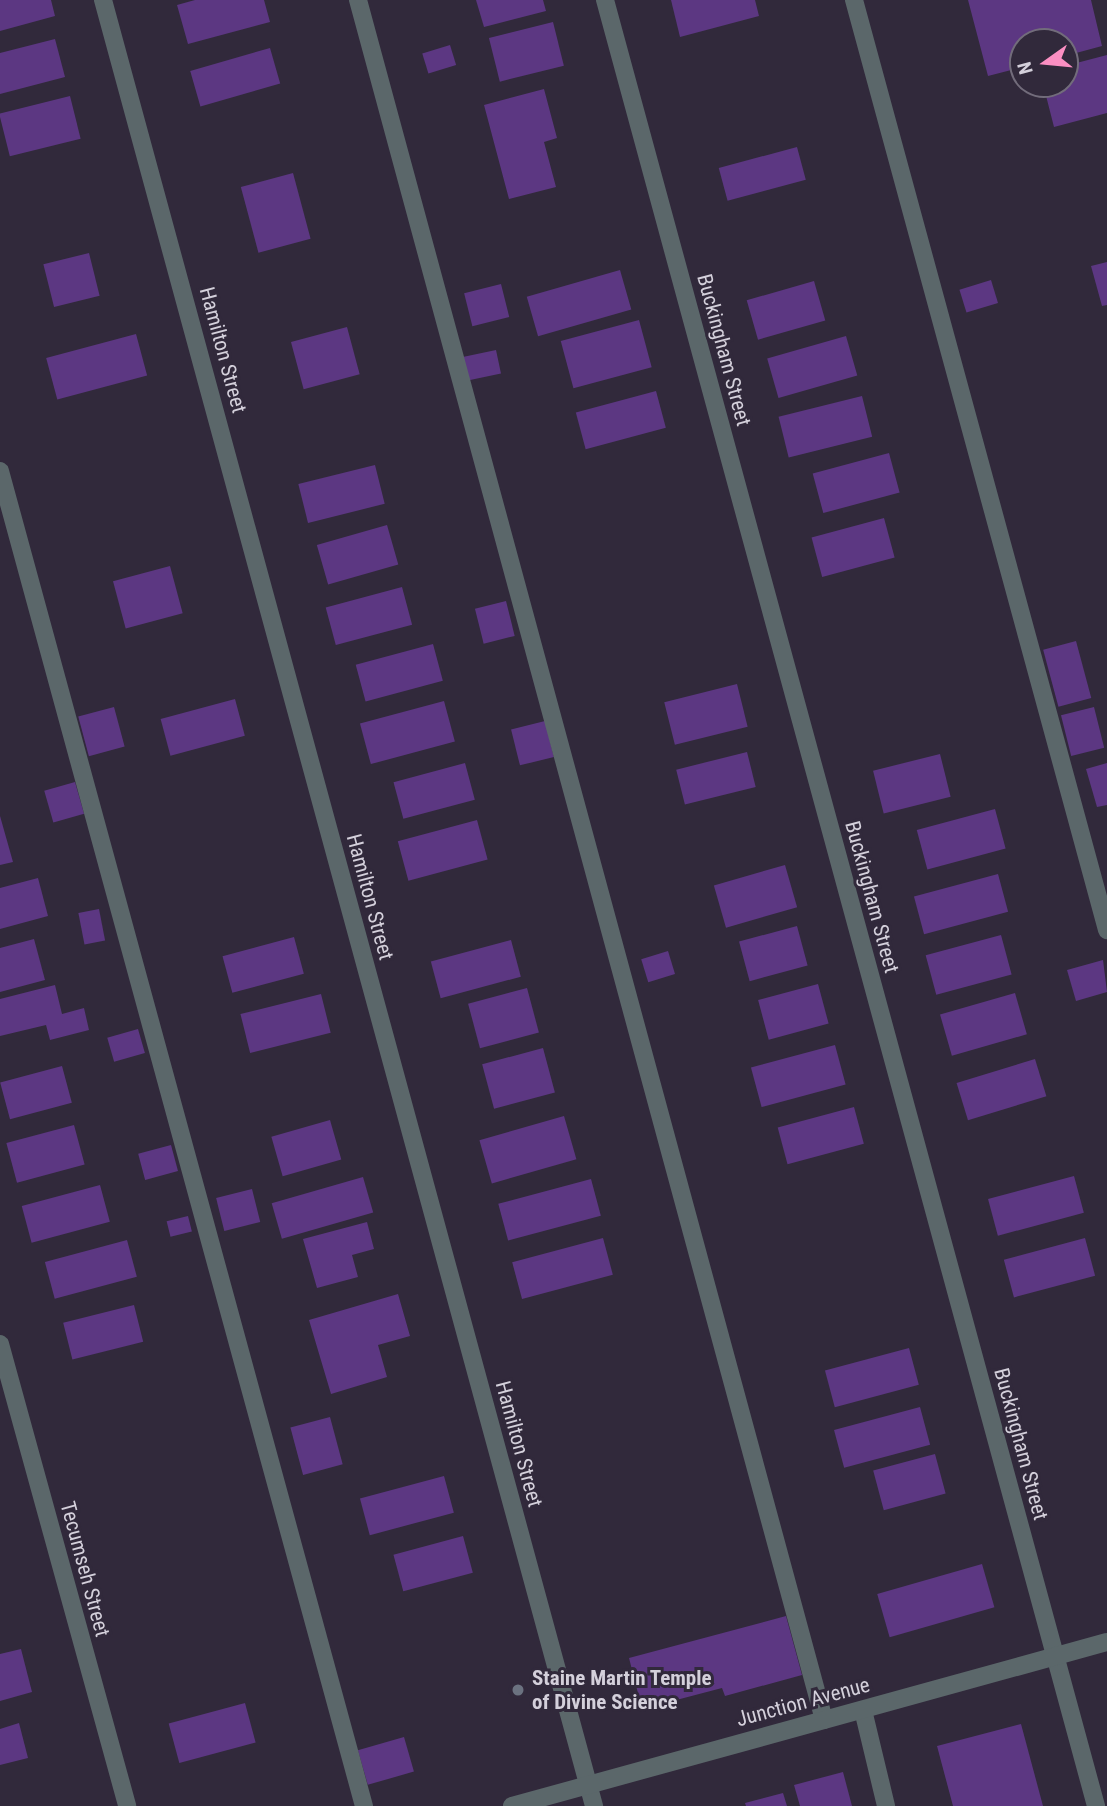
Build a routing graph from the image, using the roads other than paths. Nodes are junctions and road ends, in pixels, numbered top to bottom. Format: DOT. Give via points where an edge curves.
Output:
graph roads {
  1 [pos="103,0"];
  2 [pos="358,0"];
  3 [pos="605,0"];
  4 [pos="854,0"];
  5 [pos="0,471"];
  6 [pos="1107,930"];
  7 [pos="0,1344"];
  8 [pos="1107,1643"];
  9 [pos="1055,1657"];
  10 [pos="863,1710"];
  11 [pos="824,1720"];
  12 [pos="588,1785"];
  13 [pos="127,1806"];
  14 [pos="364,1806"];
  15 [pos="512,1806"];
  16 [pos="594,1806"];
  17 [pos="887,1806"];
  18 [pos="1096,1806"];
  1 -- 12 [label="street, Hamilton Street"];
  2 -- 11 [label="street"];
  3 -- 9 [label="street, Buckingham Street"];
  4 -- 6 [label="street"];
  5 -- 14 [label="street"];
  7 -- 13 [label="street, Tecumseh Street"];
  8 -- 9 [label="street, Junction Avenue"];
  9 -- 10 [label="street, Junction Avenue"];
  9 -- 18 [label="street, Buckingham Street"];
  10 -- 11 [label="street, Junction Avenue"];
  10 -- 17 [label="street"];
  11 -- 12 [label="street, Junction Avenue"];
  12 -- 15 [label="street, Junction Avenue"];
  12 -- 16 [label="street, Hamilton Street"];
}
